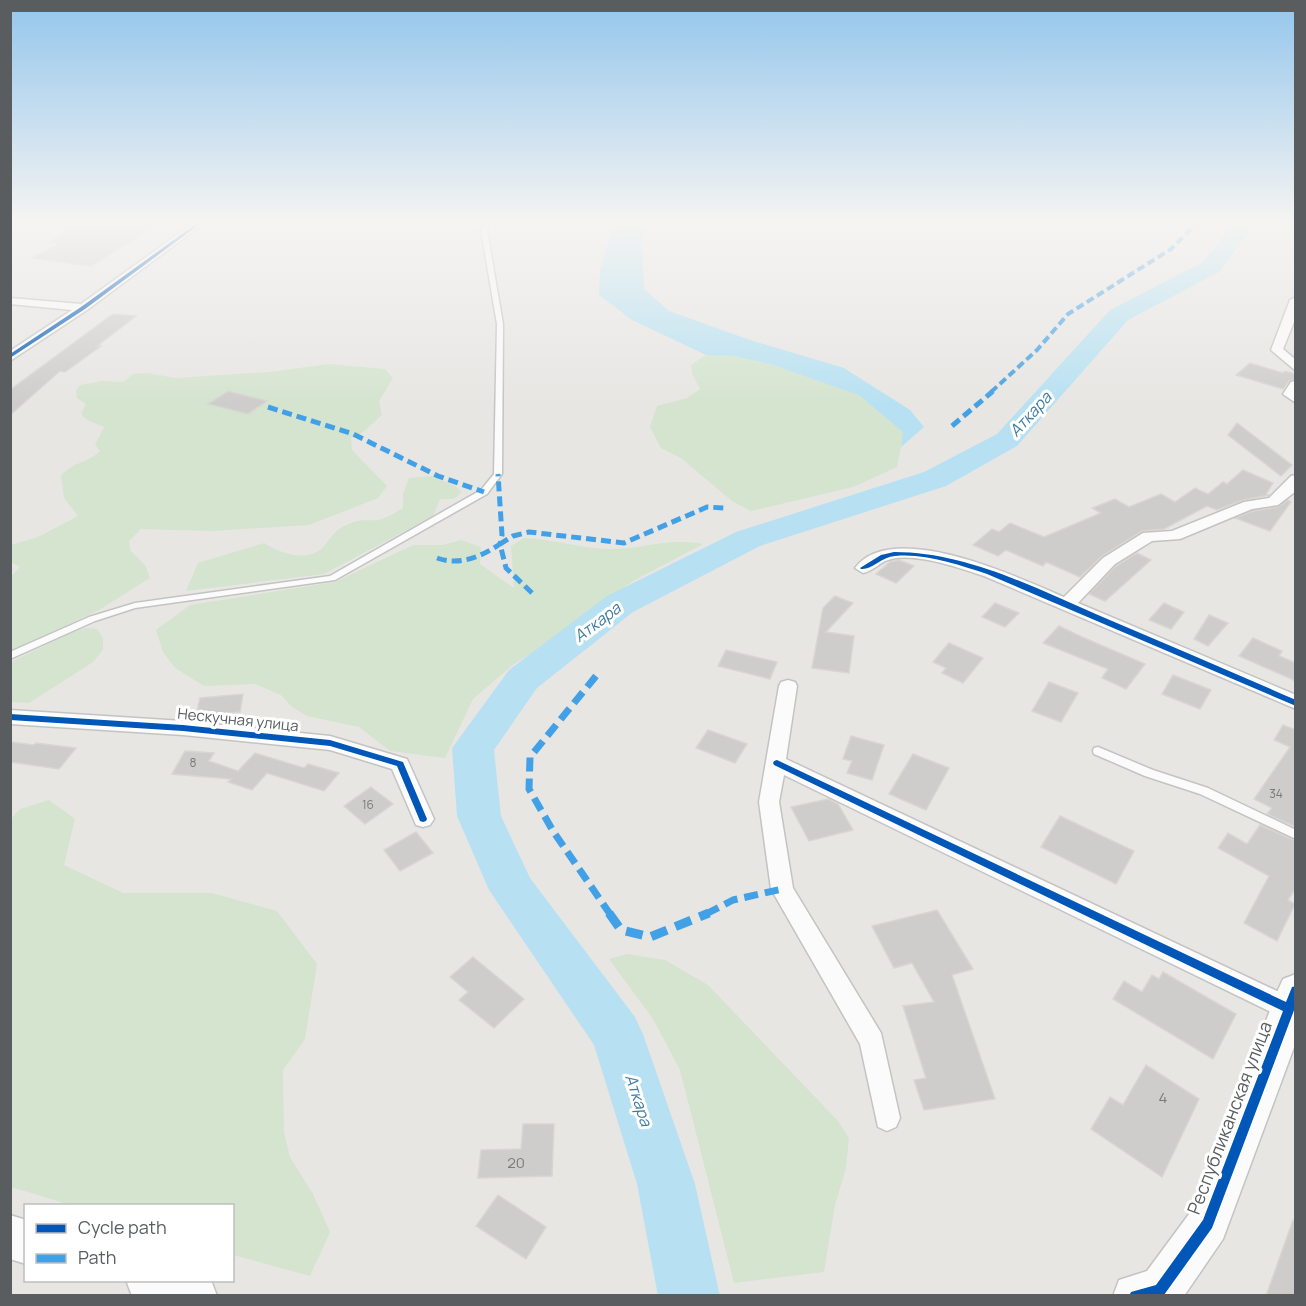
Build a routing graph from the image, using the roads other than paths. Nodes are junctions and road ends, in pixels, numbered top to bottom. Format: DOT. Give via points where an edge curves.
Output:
graph roads {
  1 [pos="118,282"];
  2 [pos="493,282"];
  3 [pos="1296,300"];
  4 [pos="10,301"];
  5 [pos="83,308"];
  6 [pos="10,357"];
  7 [pos="1296,367"];
  8 [pos="1296,385"];
  9 [pos="1296,399"];
  10 [pos="1296,479"];
  11 [pos="863,568"];
  12 [pos="1065,606"];
  13 [pos="10,656"];
  14 [pos="788,686"];
  15 [pos="1296,703"];
  16 [pos="10,717"];
  17 [pos="1098,751"];
  18 [pos="777,763"];
  19 [pos="423,819"];
  20 [pos="1296,835"];
  21 [pos="1292,999"];
  22 [pos="887,1118"];
  23 [pos="151,1282"];
  24 [pos="1153,1294"];
  25 [pos="195,1296"];
  1 -- 5 [label="street"];
  2 -- 13 [label="lane" via="500,324 498,474 484,492 332,578 157,601 95,616"];
  3 -- 7 [label="street" via="1277,350"];
  4 -- 5 [label="street"];
  5 -- 6 [label="street"];
  8 -- 9 [label="street" via="1290,394"];
  10 -- 12 [label="street" via="1273,502 1249,505 1174,536 1149,536 1109,561"];
  11 -- 12 [label="street" via="885,555 919,555 963,563"];
  12 -- 15 [label="street"];
  14 -- 18 [label="street"];
  16 -- 19 [label="street, Нескучная улица" via="183,728 330,743 400,764"];
  17 -- 20 [label="lane" via="1204,791"];
  18 -- 21 [label="street"];
  18 -- 22 [label="street" via="769,802 782,889 872,1041"];
  21 -- 24 [label="street, Республиканская улица" via="1208,1224"];
  23 -- 25 [label="street"];
}
